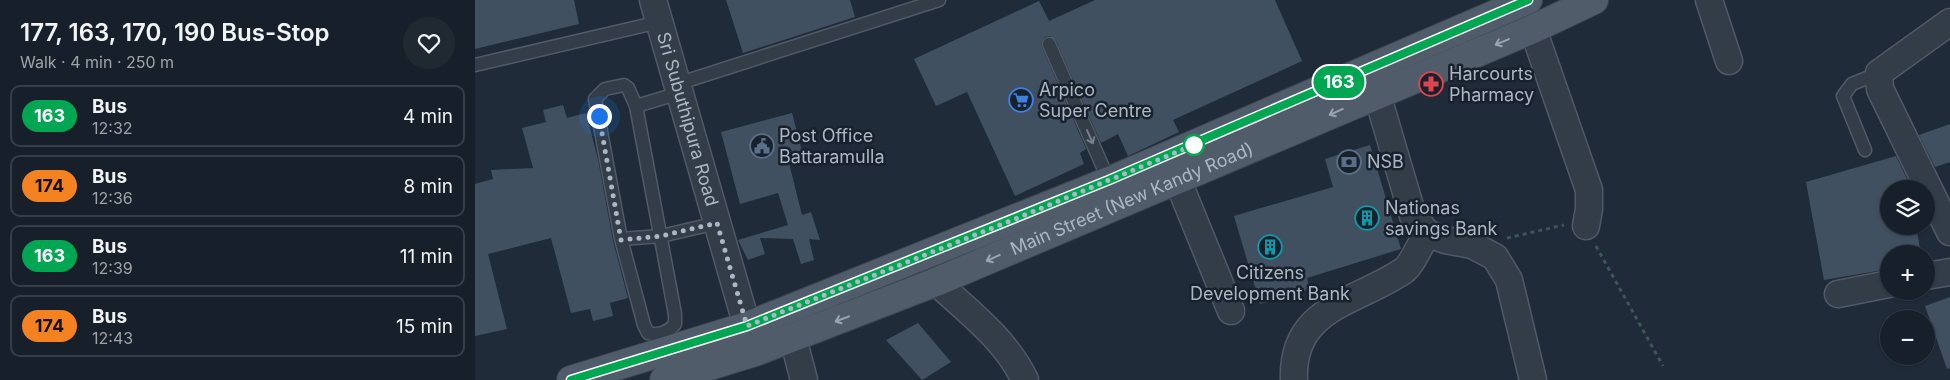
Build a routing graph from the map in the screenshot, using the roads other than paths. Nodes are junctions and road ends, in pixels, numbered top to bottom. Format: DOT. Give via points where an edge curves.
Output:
graph roads {
  1 [pos="939,0"];
  2 [pos="1528,0"];
  3 [pos="1594,0"];
  4 [pos="1709,0"];
  5 [pos="656,11"];
  6 [pos="1950,22"];
  7 [pos="1533,29"];
  8 [pos="1049,44"];
  9 [pos="1729,60"];
  10 [pos="475,65"];
  11 [pos="1879,73"];
  12 [pos="1372,82"];
  13 [pos="678,89"];
  14 [pos="636,106"];
  15 [pos="1865,150"];
  16 [pos="1109,180"];
  17 [pos="1177,181"];
  18 [pos="717,223"];
  19 [pos="1586,226"];
  20 [pos="1427,232"];
  21 [pos="1950,232"];
  22 [pos="661,236"];
  23 [pos="621,240"];
  24 [pos="1950,272"];
  25 [pos="1935,274"];
  26 [pos="936,282"];
  27 [pos="1880,286"];
  28 [pos="1838,294"];
  29 [pos="1231,311"];
  30 [pos="747,326"];
  31 [pos="793,338"];
  32 [pos="755,352"];
  33 [pos="571,380"];
  34 [pos="664,380"];
  35 [pos="804,380"];
  36 [pos="1025,380"];
  37 [pos="1295,380"];
  38 [pos="1533,380"];
  1 -- 13 [label="lane"];
  2 -- 12 [label="main road, Main Street (New Kandy Road)"];
  3 -- 7 [label="main road, Main Street (New Kandy Road)"];
  4 -- 9 [label="street"];
  5 -- 10 [label="lane"];
  5 -- 13 [label="street, Sri Subuthipura Road"];
  6 -- 11 [label="street"];
  7 -- 12 [label="main road, Main Street (New Kandy Road), one-way"];
  7 -- 19 [label="street" via="1589,190"];
  8 -- 16 [label="lane, one-way"];
  11 -- 15 [label="lane" via="1853,84 1843,96"];
  11 -- 21 [label="street" via="1880,89"];
  12 -- 16 [label="main road, Main Street (New Kandy Road)"];
  12 -- 17 [label="main road, Main Street (New Kandy Road), one-way"];
  12 -- 20 [label="street" via="1413,216"];
  13 -- 14 [label="lane"];
  13 -- 18 [label="street, Sri Subuthipura Road"];
  14 -- 22 [label="lane"];
  14 -- 23 [label="lane" via="624,85 605,88 595,99"];
  16 -- 30 [label="main road, Main Street (New Kandy Road)"];
  17 -- 26 [label="main road, Main Street (New Kandy Road), one-way"];
  17 -- 29 [label="street"];
  18 -- 22 [label="lane"];
  18 -- 30 [label="street, Sri Subuthipura Road"];
  20 -- 37 [label="street" via="1404,270 1331,308 1304,332 1294,369"];
  20 -- 38 [label="street" via="1445,240 1472,245 1495,257 1509,280"];
  22 -- 23 [label="lane"];
  22 -- 23 [label="lane" via="675,324 671,330 654,335 648,333 644,326"];
  24 -- 25 [label="street"];
  26 -- 31 [label="main road, Main Street (New Kandy Road), one-way"];
  26 -- 36 [label="street" via="989,329"];
  27 -- 28 [label="street"];
  30 -- 32 [label="street, Sri Subuthipura Road"];
  30 -- 33 [label="main road, Main Street (New Kandy Road)"];
  31 -- 32 [label="main road, Main Street (New Kandy Road)"];
  31 -- 35 [label="street"];
  32 -- 34 [label="main road, Main Street (New Kandy Road)"];
}
